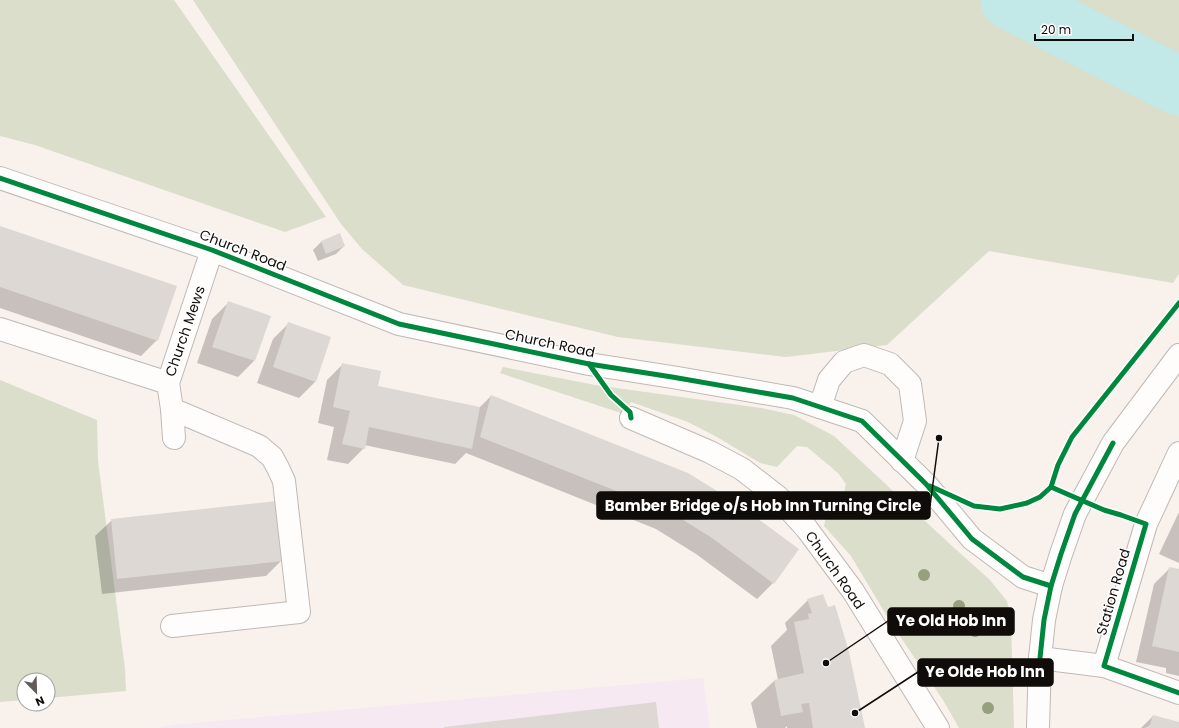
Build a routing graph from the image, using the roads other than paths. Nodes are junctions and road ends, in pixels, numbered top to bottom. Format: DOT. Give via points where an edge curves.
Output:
graph roads {
  1 [pos="0,178"];
  2 [pos="212,250"];
  3 [pos="0,329"];
  4 [pos="1179,355"];
  5 [pos="168,383"];
  6 [pos="820,407"];
  7 [pos="172,409"];
  8 [pos="631,418"];
  9 [pos="174,438"];
  10 [pos="1179,453"];
  11 [pos="902,461"];
  12 [pos="1052,586"];
  13 [pos="172,626"];
  14 [pos="1040,658"];
  15 [pos="1104,666"];
  16 [pos="1179,693"];
  17 [pos="938,728"];
  18 [pos="1038,728"];
  1 -- 2 [label="street, Church Road"];
  2 -- 5 [label="street, Church Mews"];
  2 -- 6 [label="street, Church Road" via="399,324 589,364 793,398"];
  3 -- 5 [label="street"];
  4 -- 12 [label="street" via="1110,449 1075,514"];
  5 -- 7 [label="street, Church Mews"];
  6 -- 11 [label="street, Church Road" via="862,421"];
  6 -- 11 [label="street" via="829,380 844,362 864,355 890,364 910,384 915,421"];
  7 -- 9 [label="street, Church Mews"];
  7 -- 13 [label="street" via="259,446 272,457 284,481 299,612"];
  8 -- 17 [label="street, Church Road" via="710,452 742,469 778,497 807,529 853,591"];
  10 -- 15 [label="street, Station Road" via="1146,524"];
  11 -- 12 [label="street, Church Road" via="926,484 972,539 1023,577"];
  12 -- 14 [label="street" via="1044,620"];
  14 -- 15 [label="street"];
  14 -- 18 [label="street"];
  15 -- 16 [label="street"];
}
